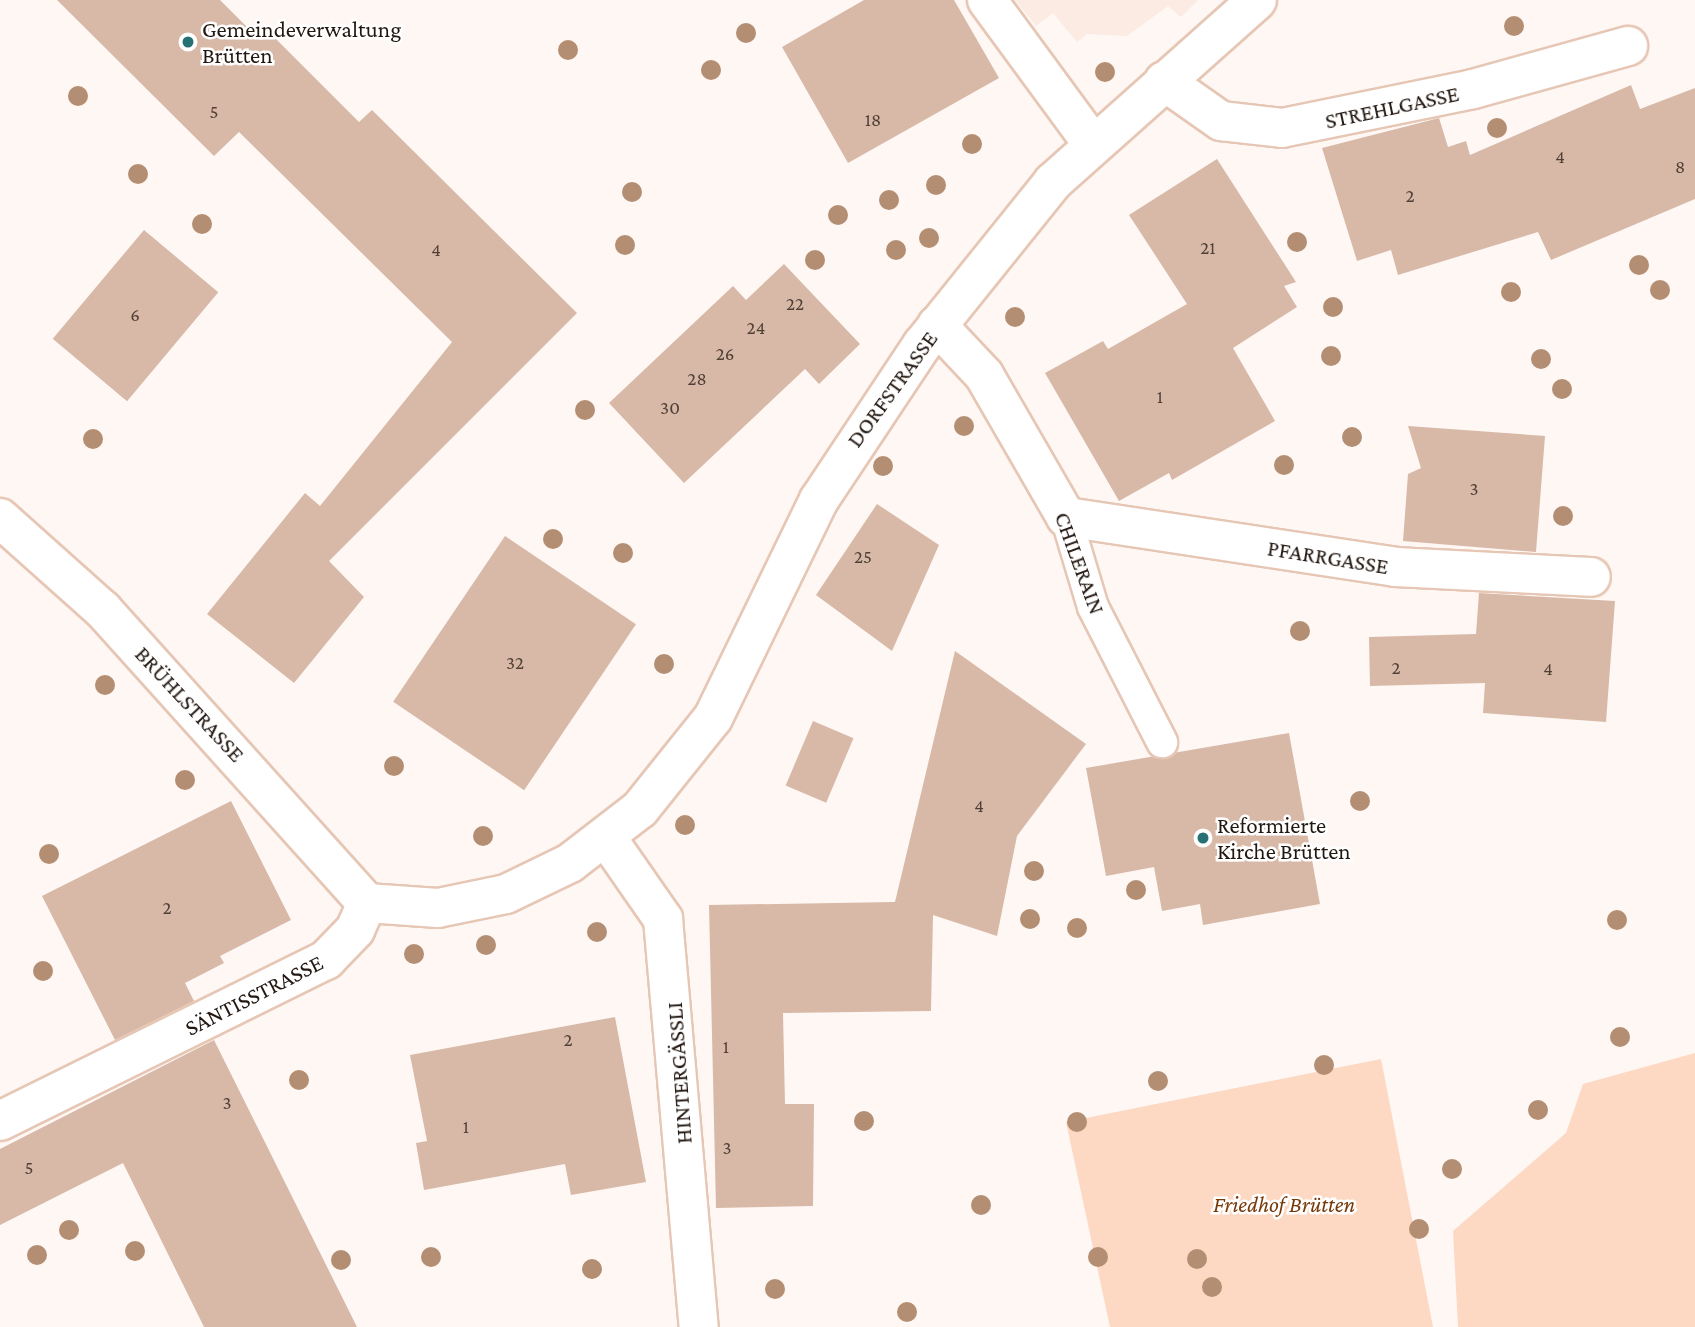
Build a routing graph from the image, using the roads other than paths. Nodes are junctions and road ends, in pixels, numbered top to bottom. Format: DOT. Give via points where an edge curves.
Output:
graph roads {
  1 [pos="987,0"];
  2 [pos="1256,0"];
  3 [pos="1628,46"];
  4 [pos="1164,81"];
  5 [pos="1091,142"];
  6 [pos="937,326"];
  7 [pos="1066,517"];
  8 [pos="0,518"];
  9 [pos="1591,577"];
  10 [pos="1162,741"];
  11 [pos="606,837"];
  12 [pos="367,903"];
  13 [pos="0,1121"];
  14 [pos="699,1327"];
  1 -- 5 [label="street"];
  2 -- 4 [label="street, DORFSTRASSE"];
  3 -- 4 [label="street, STREHLGASSE" via="1402,105 1282,128 1221,121"];
  4 -- 5 [label="street, DORFSTRASSE"];
  5 -- 6 [label="street, DORFSTRASSE"];
  6 -- 7 [label="street, CHILERAIN" via="984,375"];
  6 -- 11 [label="street, DORFSTRASSE" via="840,463 713,718 669,777"];
  7 -- 9 [label="street, PFARRGASSE" via="1420,570"];
  7 -- 10 [label="lane, CHILERAIN" via="1093,607"];
  8 -- 12 [label="street, BRÜHLSTRASSE" via="103,610"];
  11 -- 12 [label="street" via="532,884 475,904"];
  11 -- 14 [label="street, HINTERGÄSSLI" via="663,919"];
  12 -- 13 [label="street, SÄNTISSTRASSE" via="355,930 326,960"];
}
